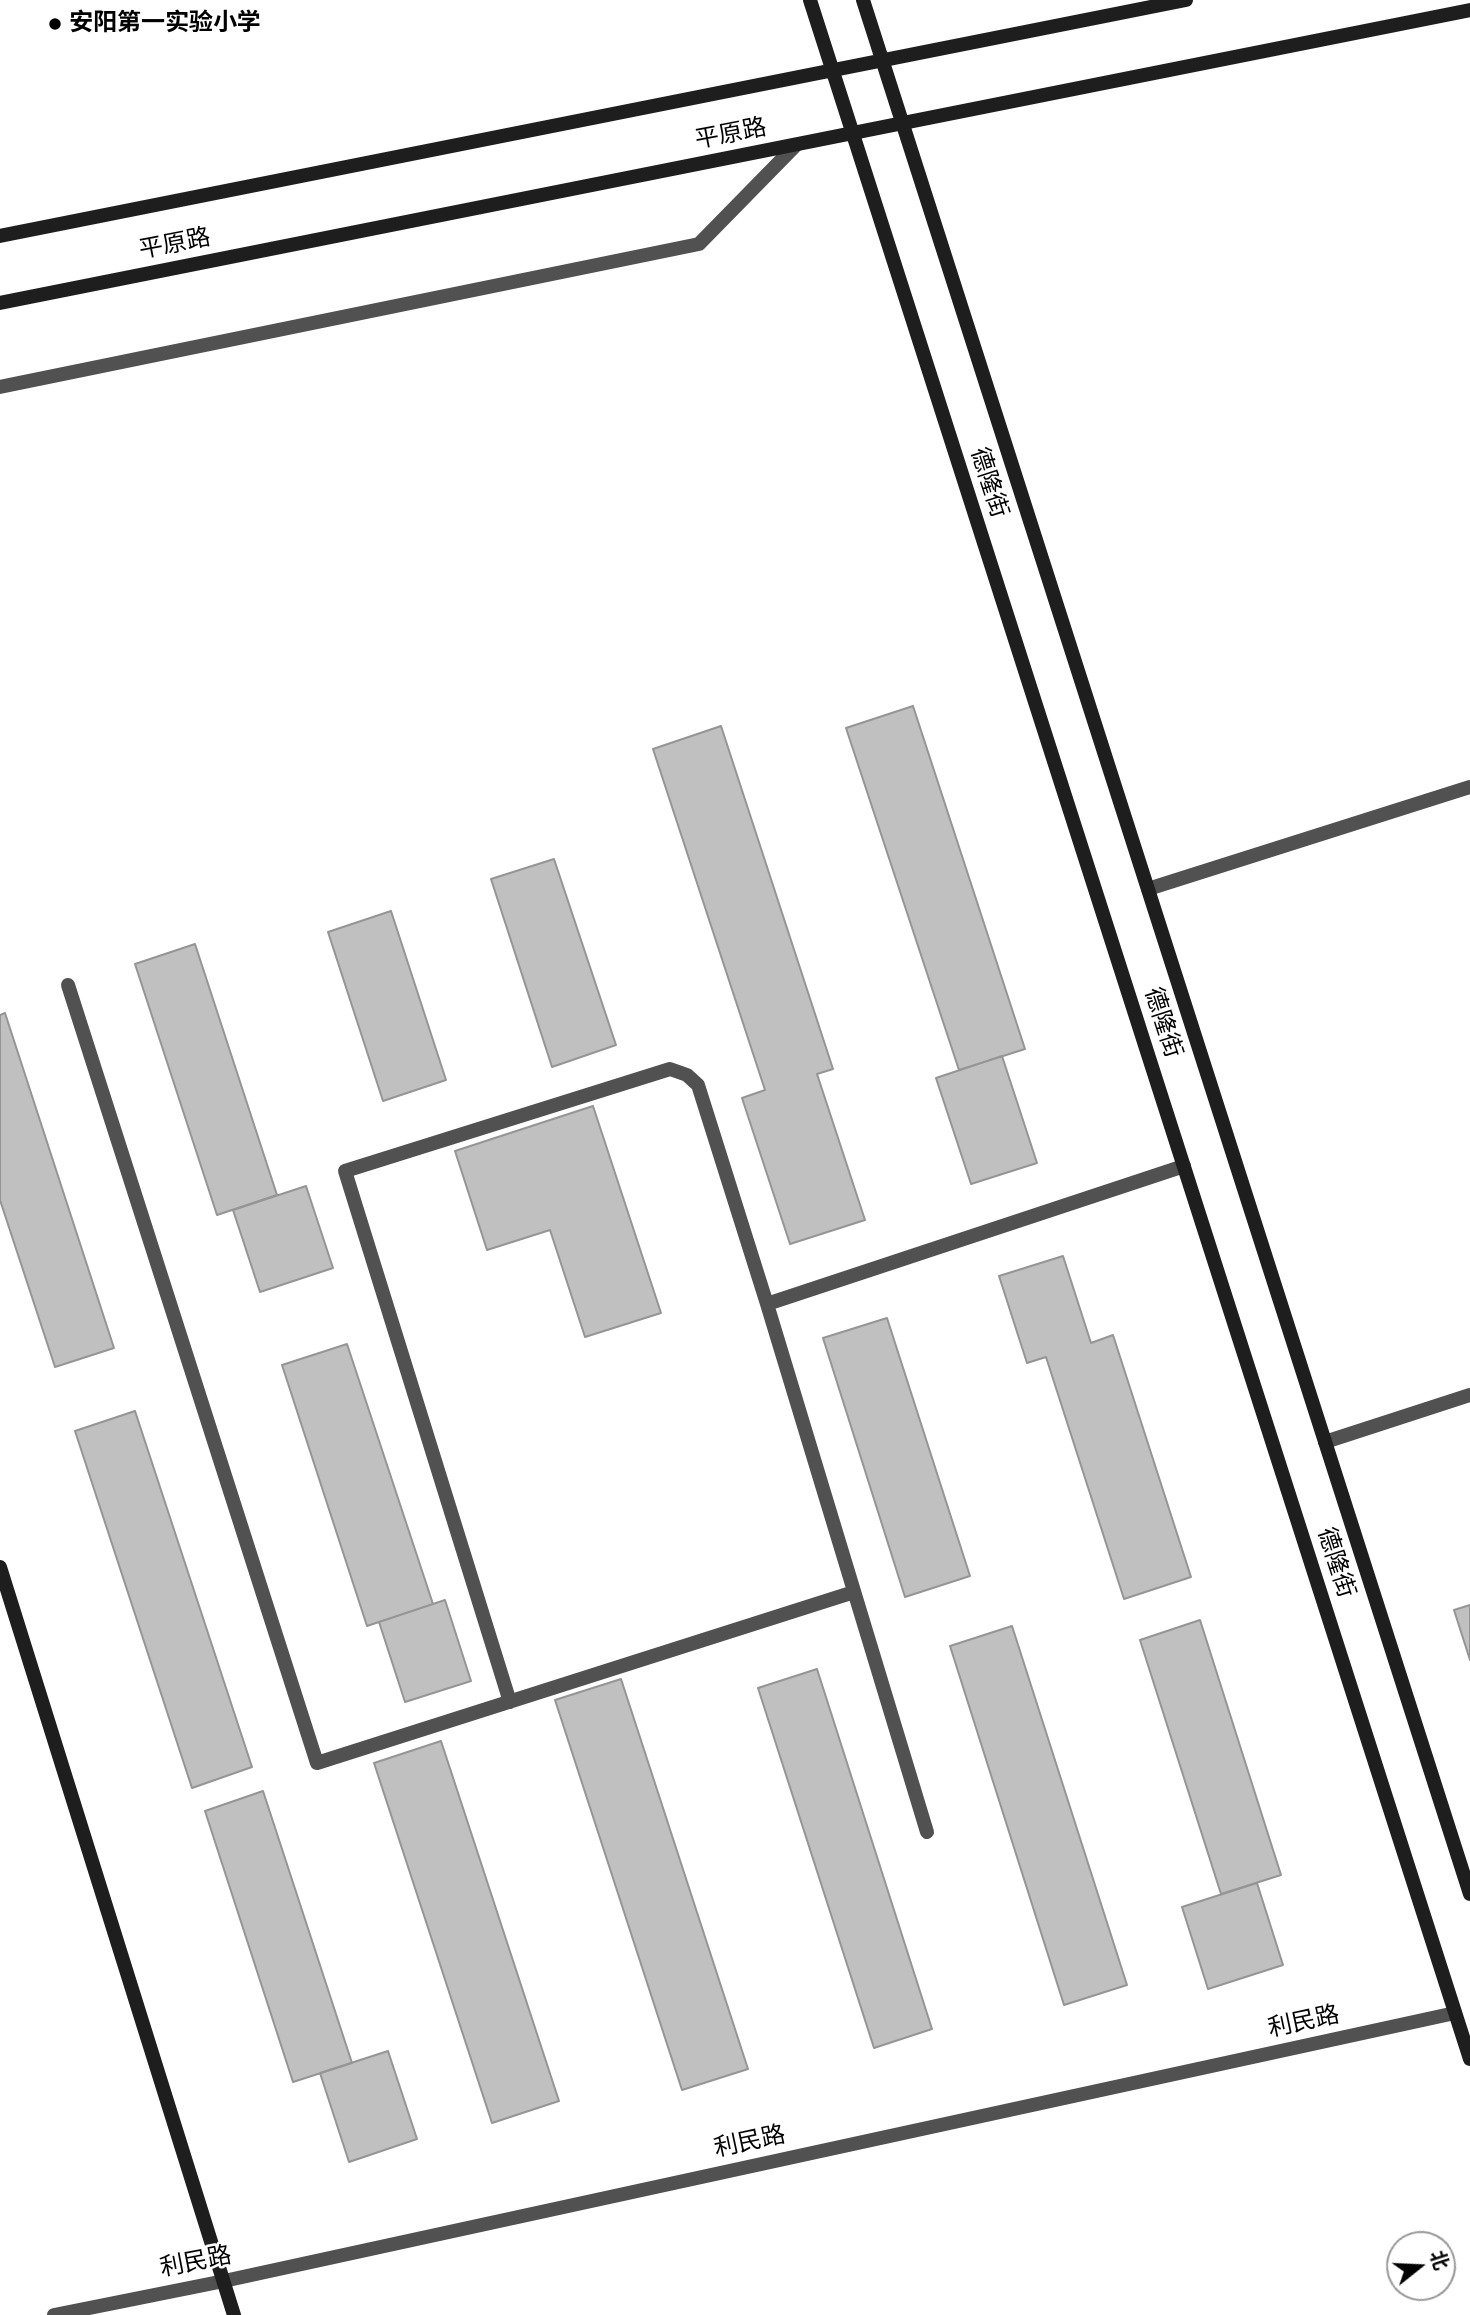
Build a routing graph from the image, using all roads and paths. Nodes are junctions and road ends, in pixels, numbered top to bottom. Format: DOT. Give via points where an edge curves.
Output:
graph roads {
  1 [pos="810,0"];
  2 [pos="863,0"];
  3 [pos="1186,0"];
  4 [pos="1470,10"];
  5 [pos="883,61"];
  6 [pos="833,71"];
  7 [pos="902,124"];
  8 [pos="852,134"];
  9 [pos="796,145"];
  10 [pos="0,236"];
  11 [pos="0,303"];
  12 [pos="0,387"];
  13 [pos="1470,788"];
  14 [pos="1148,889"];
  15 [pos="68,985"];
  16 [pos="1184,1166"];
  17 [pos="767,1304"];
  18 [pos="1470,1395"];
  19 [pos="1325,1442"];
  20 [pos="0,1567"];
  21 [pos="854,1592"];
  22 [pos="510,1702"];
  23 [pos="927,1832"];
  24 [pos="1470,1894"];
  25 [pos="1455,2013"];
  26 [pos="1470,2059"];
  27 [pos="224,2281"];
  28 [pos="54,2315"];
  29 [pos="234,2315"];
  1 -- 6 [label="main road, 德隆街"];
  2 -- 5 [label="main road, 德隆街"];
  3 -- 5 [label="main road, 平原路"];
  4 -- 7 [label="main road, 平原路"];
  5 -- 6 [label="main road, 平原路"];
  5 -- 7 [label="main road, 德隆街"];
  6 -- 8 [label="main road, 德隆街"];
  6 -- 10 [label="main road, 平原路"];
  7 -- 8 [label="main road, 平原路"];
  7 -- 14 [label="main road, 德隆街"];
  8 -- 9 [label="main road, 平原路"];
  8 -- 16 [label="main road, 德隆街"];
  9 -- 11 [label="main road, 平原路"];
  9 -- 12 [label="street" via="699,244"];
  13 -- 14 [label="street"];
  14 -- 19 [label="main road, 德隆街"];
  15 -- 22 [label="street" via="317,1763"];
  16 -- 17 [label="street"];
  16 -- 25 [label="main road, 德隆街"];
  17 -- 21 [label="street"];
  17 -- 22 [label="street" via="698,1085 670,1069 345,1171"];
  18 -- 19 [label="street"];
  19 -- 24 [label="main road, 德隆街"];
  20 -- 27 [label="main road"];
  21 -- 22 [label="street"];
  21 -- 23 [label="street"];
  25 -- 26 [label="main road, 德隆街"];
  25 -- 27 [label="street, 利民路"];
  27 -- 28 [label="street, 利民路"];
  27 -- 29 [label="main road"];
}
